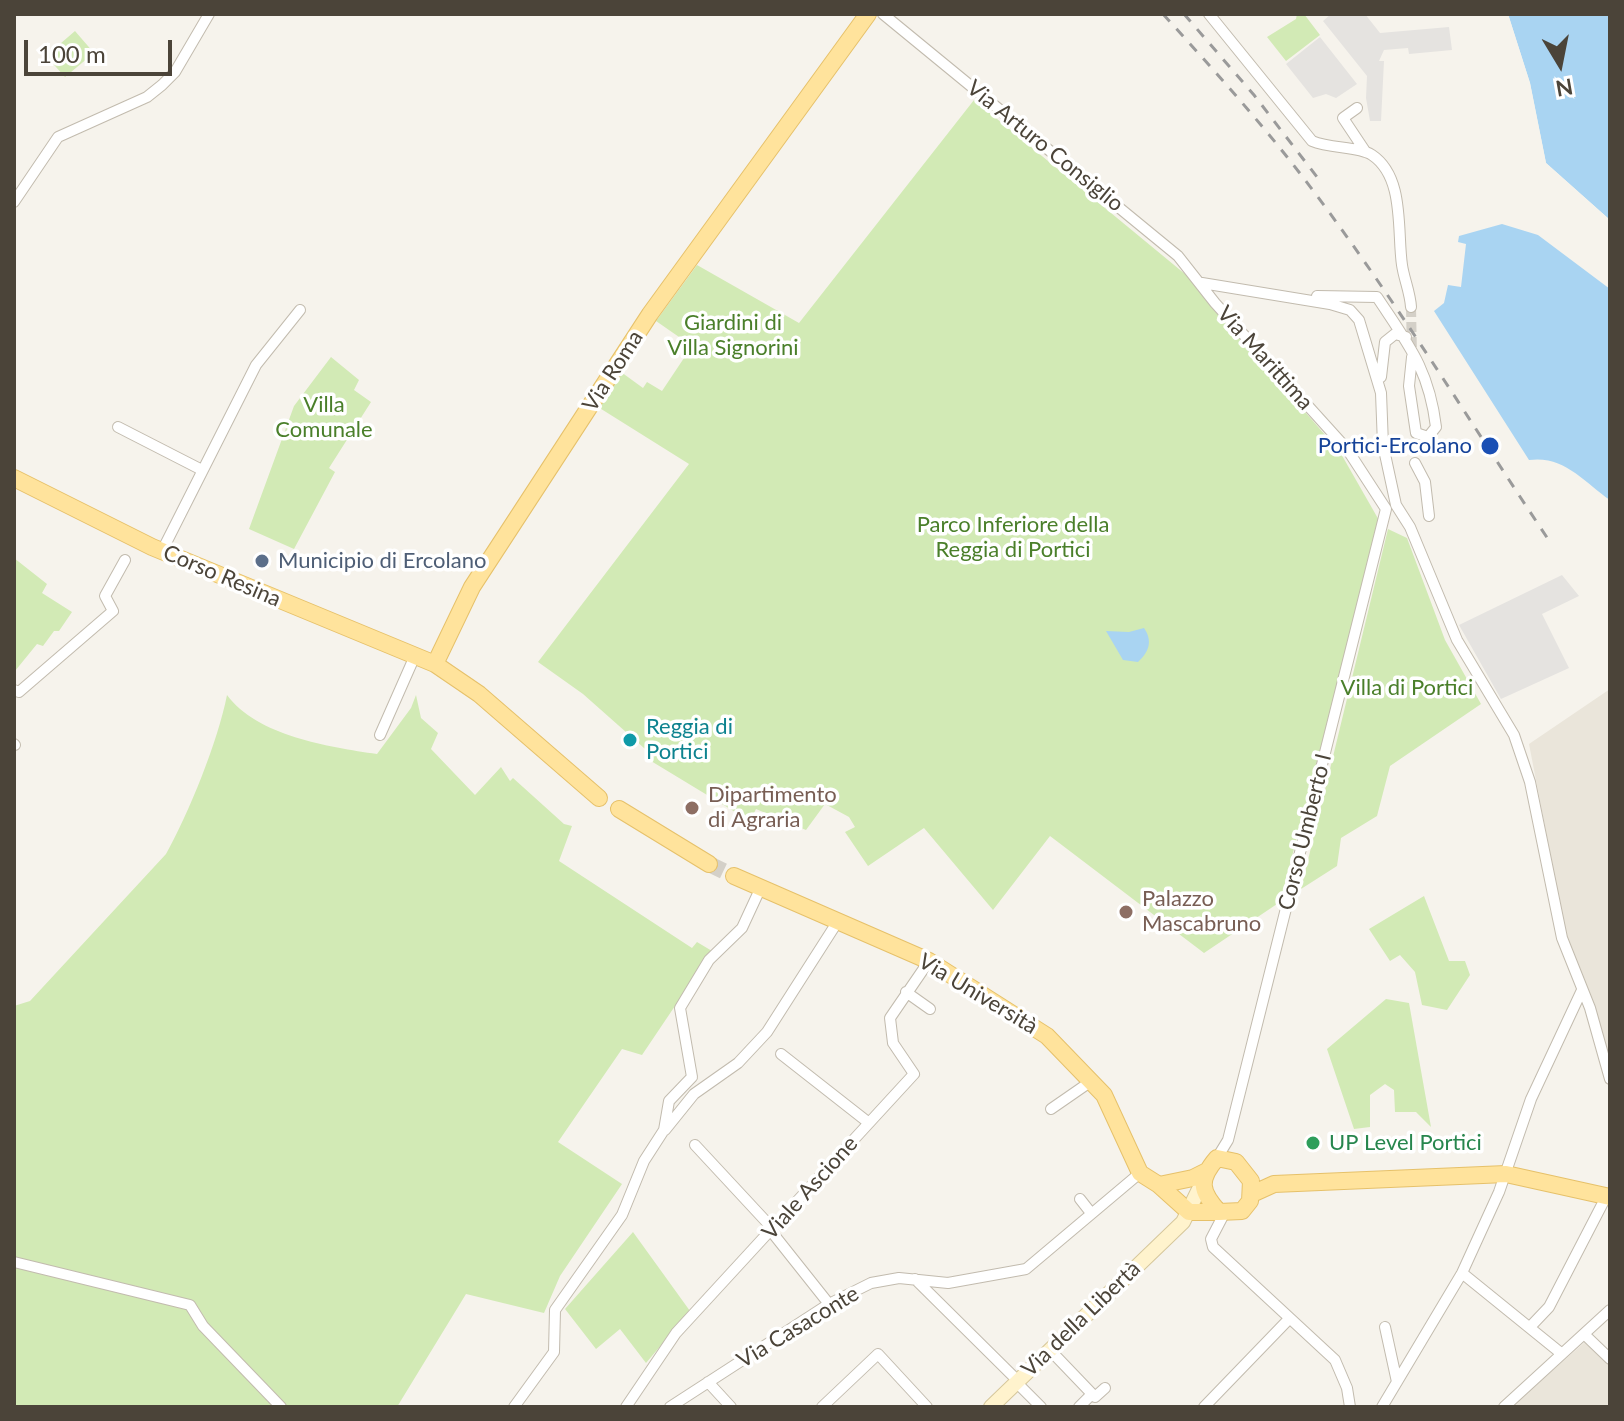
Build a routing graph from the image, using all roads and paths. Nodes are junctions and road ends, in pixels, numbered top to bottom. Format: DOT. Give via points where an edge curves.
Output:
graph roads {
  1 [pos="209,14"];
  2 [pos="868,14"];
  3 [pos="883,14"];
  4 [pos="1209,14"];
  5 [pos="1357,108"];
  6 [pos="1365,151"];
  7 [pos="14,202"];
  8 [pos="1202,283"];
  9 [pos="1235,289"];
  10 [pos="1272,294"];
  11 [pos="1215,303"];
  12 [pos="1411,307"];
  13 [pos="300,310"];
  14 [pos="1410,341"];
  15 [pos="1412,357"];
  16 [pos="1378,362"];
  17 [pos="118,427"];
  18 [pos="1415,463"];
  19 [pos="202,470"];
  20 [pos="14,478"];
  21 [pos="1393,514"];
  22 [pos="1429,516"];
  23 [pos="162,551"];
  24 [pos="125,560"];
  25 [pos="414,658"];
  26 [pos="435,664"];
  27 [pos="14,690"];
  28 [pos="380,735"];
  29 [pos="599,798"];
  30 [pos="619,809"];
  31 [pos="709,864"];
  32 [pos="734,876"];
  33 [pos="761,887"];
  34 [pos="838,921"];
  35 [pos="929,961"];
  36 [pos="1582,990"];
  37 [pos="906,992"];
  38 [pos="930,1009"];
  39 [pos="781,1054"];
  40 [pos="1610,1079"];
  41 [pos="1090,1082"];
  42 [pos="1051,1109"];
  43 [pos="869,1123"];
  44 [pos="664,1130"];
  45 [pos="695,1145"];
  46 [pos="1214,1168"];
  47 [pos="1140,1173"];
  48 [pos="1506,1174"];
  49 [pos="1248,1176"];
  50 [pos="1274,1184"];
  51 [pos="1159,1185"];
  52 [pos="1252,1194"];
  53 [pos="1608,1196"];
  54 [pos="1080,1199"];
  55 [pos="1189,1212"];
  56 [pos="1091,1213"];
  57 [pos="1222,1213"];
  58 [pos="772,1230"];
  59 [pos="14,1262"];
  60 [pos="1462,1273"];
  61 [pos="915,1279"];
  62 [pos="829,1304"];
  63 [pos="1610,1310"];
  64 [pos="1288,1320"];
  65 [pos="1385,1327"];
  66 [pos="1530,1327"];
  67 [pos="1584,1334"];
  68 [pos="1049,1349"];
  69 [pos="1562,1354"];
  70 [pos="1610,1359"];
  71 [pos="1016,1381"];
  72 [pos="708,1382"];
  73 [pos="1397,1382"];
  74 [pos="1105,1388"];
  75 [pos="1092,1394"];
  76 [pos="281,1407"];
  77 [pos="514,1407"];
  78 [pos="626,1407"];
  79 [pos="670,1407"];
  80 [pos="731,1407"];
  81 [pos="822,1407"];
  82 [pos="927,1407"];
  83 [pos="991,1407"];
  84 [pos="1041,1407"];
  85 [pos="1079,1407"];
  86 [pos="1204,1407"];
  87 [pos="1350,1407"];
  88 [pos="1382,1407"];
  89 [pos="1504,1407"];
  1 -- 7 [label="street" via="162,85 147,97 58,137"];
  2 -- 26 [label="main road, Via Roma" via="650,314 472,587"];
  3 -- 8 [label="street, Via Arturo Consiglio" via="1178,256"];
  4 -- 6 [label="street" via="1312,141"];
  5 -- 6 [label="street" via="1343,118"];
  6 -- 12 [label="street" via="1384,169 1399,209 1402,269"];
  8 -- 9 [label="street"];
  8 -- 11 [label="street, Via Marittima"];
  9 -- 10 [label="street"];
  9 -- 11 [label="street"];
  10 -- 14 [label="street" via="1377,297"];
  10 -- 16 [label="street" via="1350,310"];
  11 -- 21 [label="street, Via Marittima" via="1347,449"];
  13 -- 19 [label="street" via="261,358"];
  14 -- 15 [label="street" via="1435,418 1435,432 1428,437 1416,433 1409,386"];
  14 -- 16 [label="street" via="1400,333 1389,336"];
  16 -- 21 [label="street"];
  17 -- 19 [label="street"];
  18 -- 22 [label="street" via="1425,482"];
  19 -- 23 [label="street"];
  20 -- 23 [label="main road, Corso Resina"];
  21 -- 36 [label="street" via="1457,640 1514,735 1530,782 1562,938"];
  21 -- 46 [label="street, Corso Umberto I" via="1228,1140"];
  23 -- 25 [label="main road, Corso Resina"];
  24 -- 27 [label="street" via="105,596 113,611 19,692"];
  25 -- 26 [label="main road, Corso Resina"];
  25 -- 28 [label="street"];
  26 -- 29 [label="main road" via="479,694"];
  30 -- 31 [label="main road"];
  32 -- 33 [label="main road, Via Università"];
  33 -- 34 [label="main road, Via Università"];
  33 -- 44 [label="street" via="742,928 709,960 680,1008 692,1077 669,1101"];
  34 -- 35 [label="main road, Via Università"];
  34 -- 44 [label="street" via="767,1032 738,1063 694,1094"];
  35 -- 37 [label="street, Viale Ascione"];
  35 -- 41 [label="main road, Via Università" via="1047,1036"];
  36 -- 40 [label="street"];
  36 -- 48 [label="street" via="1531,1099"];
  37 -- 38 [label="street"];
  37 -- 43 [label="street, Viale Ascione" via="890,1018 893,1043 914,1074"];
  39 -- 43 [label="street"];
  41 -- 42 [label="street"];
  41 -- 47 [label="main road, Via Università" via="1104,1095"];
  43 -- 58 [label="street, Viale Ascione"];
  44 -- 77 [label="street" via="644,1161 622,1215 555,1310 554,1352"];
  45 -- 58 [label="street"];
  46 -- 49 [label="main road"];
  46 -- 51 [label="main road"];
  46 -- 55 [label="street, Via della Libertà"];
  46 -- 57 [label="main road"];
  47 -- 51 [label="main road"];
  47 -- 56 [label="street, Via Casaconte"];
  48 -- 50 [label="main road"];
  48 -- 53 [label="main road"];
  48 -- 60 [label="street"];
  49 -- 50 [label="main road"];
  49 -- 52 [label="main road"];
  50 -- 52 [label="main road"];
  51 -- 55 [label="main road"];
  52 -- 57 [label="main road" via="1242,1211"];
  53 -- 66 [label="street" via="1549,1307"];
  54 -- 56 [label="street"];
  55 -- 57 [label="main road"];
  55 -- 68 [label="street, Via della Libertà"];
  56 -- 61 [label="street, Via Casaconte" via="1026,1269 971,1281"];
  57 -- 64 [label="street" via="1213,1247"];
  58 -- 62 [label="street"];
  58 -- 78 [label="street, Viale Ascione" via="676,1333"];
  59 -- 76 [label="street" via="190,1305 203,1326"];
  60 -- 66 [label="street"];
  60 -- 73 [label="street"];
  61 -- 62 [label="street, Via Casaconte" via="871,1283"];
  61 -- 71 [label="street"];
  62 -- 72 [label="street, Via Casaconte"];
  63 -- 67 [label="street"];
  64 -- 86 [label="street"];
  64 -- 87 [label="street" via="1335,1360"];
  65 -- 73 [label="street"];
  66 -- 69 [label="street"];
  67 -- 69 [label="street"];
  67 -- 70 [label="street"];
  68 -- 71 [label="street, Via della Libertà"];
  68 -- 75 [label="street"];
  69 -- 89 [label="street"];
  71 -- 83 [label="street, Via della Libertà"];
  71 -- 84 [label="street"];
  72 -- 79 [label="street, Via Casaconte"];
  72 -- 80 [label="street"];
  73 -- 88 [label="street"];
  74 -- 75 [label="street"];
  75 -- 85 [label="street"];
  81 -- 82 [label="street" via="878,1354"];
}
